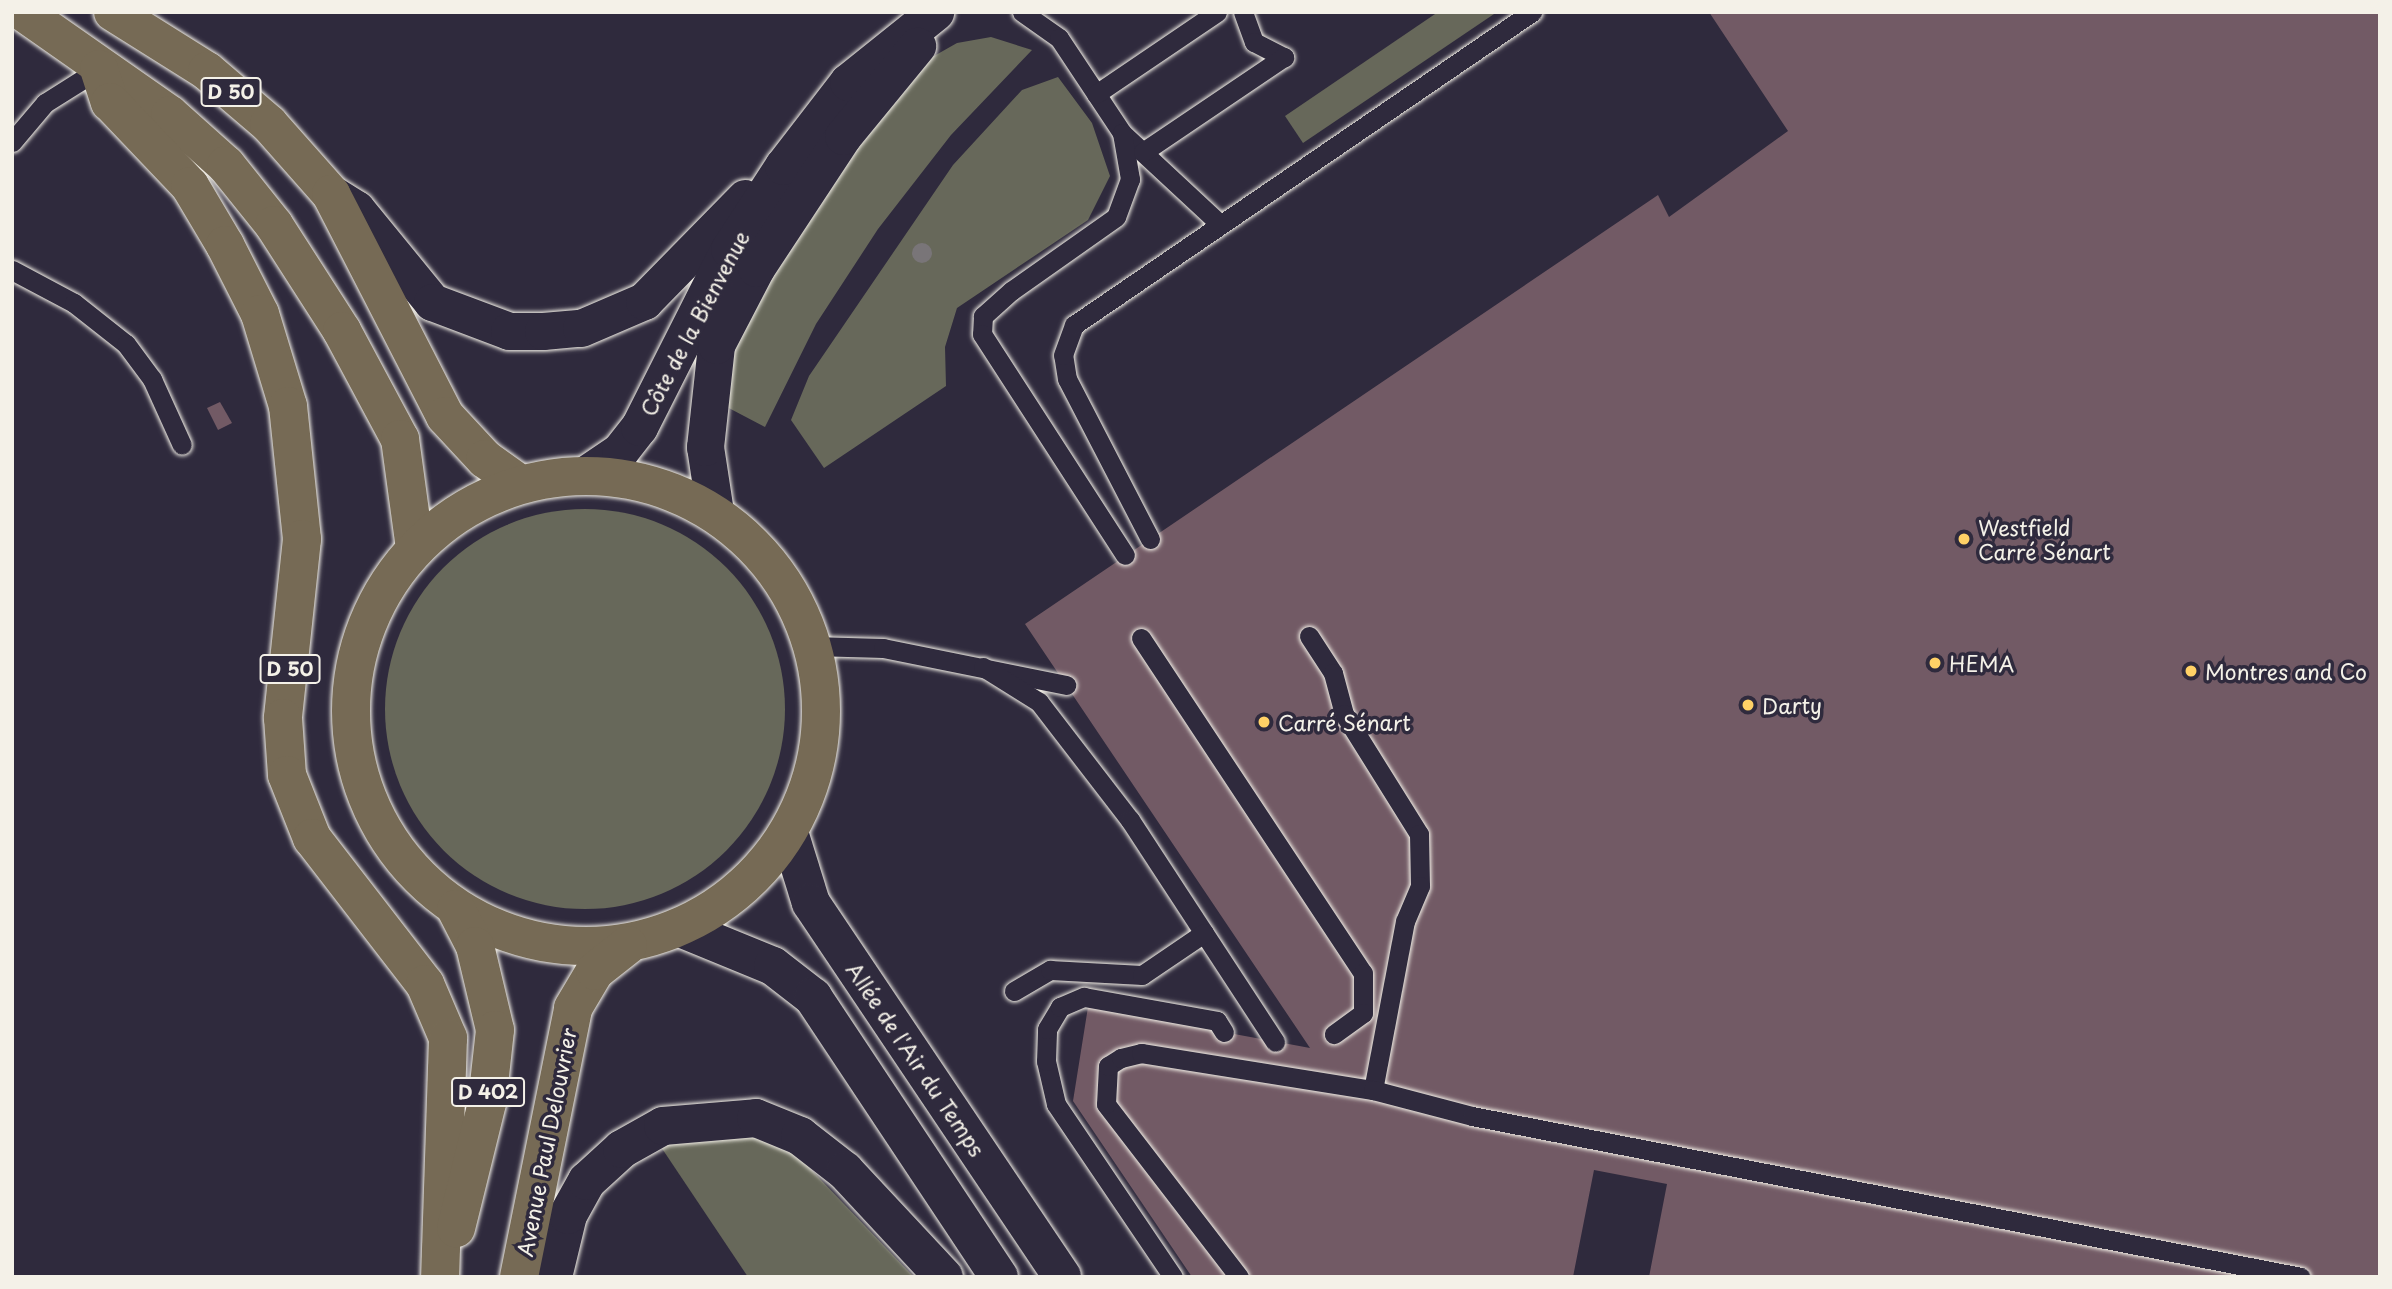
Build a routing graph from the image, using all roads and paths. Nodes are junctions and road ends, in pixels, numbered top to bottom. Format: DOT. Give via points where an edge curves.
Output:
graph roads {
  1 [pos="23,12"];
  2 [pos="113,12"];
  3 [pos="935,12"];
  4 [pos="941,12"];
  5 [pos="1022,12"];
  6 [pos="1217,12"];
  7 [pos="1243,12"];
  8 [pos="1532,12"];
  9 [pos="99,69"];
  10 [pos="1096,94"];
  11 [pos="1122,133"];
  12 [pos="12,142"];
  13 [pos="1143,152"];
  14 [pos="783,166"];
  15 [pos="331,194"];
  16 [pos="1219,223"];
  17 [pos="12,270"];
  18 [pos="182,445"];
  19 [pos="586,474"];
  20 [pos="520,484"];
  21 [pos="715,512"];
  22 [pos="1150,539"];
  23 [pos="415,548"];
  24 [pos="1125,555"];
  25 [pos="1309,635"];
  26 [pos="1141,638"];
  27 [pos="812,646"];
  28 [pos="984,667"];
  29 [pos="1066,685"];
  30 [pos="789,832"];
  31 [pos="456,909"];
  32 [pos="680,928"];
  33 [pos="1204,933"];
  34 [pos="628,945"];
  35 [pos="1014,991"];
  36 [pos="1224,1032"];
  37 [pos="1334,1034"];
  38 [pos="1276,1042"];
  39 [pos="1373,1090"];
  40 [pos="441,1277"];
  41 [pos="519,1277"];
  42 [pos="553,1277"];
  43 [pos="944,1277"];
  44 [pos="999,1277"];
  45 [pos="1062,1277"];
  46 [pos="1173,1277"];
  47 [pos="1239,1277"];
  48 [pos="2301,1277"];
  1 -- 9 [label="main road, D 50"];
  2 -- 15 [label="main road, D 50" via="206,71 269,124"];
  3 -- 14 [label="street, Côte de la Bienvenue" via="848,82"];
  4 -- 21 [label="street, Côte de la Bienvenue" via="843,136 756,268 716,345 705,447"];
  5 -- 10 [label="lane" via="1059,38"];
  6 -- 10 [label="lane"];
  7 -- 13 [label="lane" via="1254,42 1284,57"];
  8 -- 16 [label="lane"];
  9 -- 12 [label="lane" via="45,103"];
  9 -- 23 [label="main road, D 50" via="170,116 226,165 274,225 342,331 400,439"];
  9 -- 40 [label="main road, D 50" via="110,102 190,186 226,245 260,314 289,405 302,539 283,718 287,775 312,838 425,984 448,1038"];
  10 -- 11 [label="lane"];
  11 -- 13 [label="lane"];
  11 -- 24 [label="lane" via="1130,179 1116,217 1011,291 983,316 982,334"];
  13 -- 16 [label="lane"];
  14 -- 15 [label="street" via="722,217 644,301 581,328 543,331 509,331 432,302 356,209"];
  14 -- 19 [label="street, Côte de la Bienvenue" via="729,249 639,427 620,452"];
  15 -- 20 [label="main road, D 50" via="446,416 485,458"];
  16 -- 22 [label="lane" via="1098,304 1074,325 1063,355 1079,412"];
  17 -- 18 [label="lane" via="75,303 126,344 152,379"];
  19 -- 20 [label="main road"];
  19 -- 21 [label="main road" via="654,484"];
  20 -- 23 [label="main road" via="463,509"];
  21 -- 27 [label="main road" via="769,561 806,623"];
  23 -- 31 [label="main road" via="375,604 352,669 350,737 368,805 404,863"];
  25 -- 39 [label="lane" via="1333,673 1344,714 1419,834 1420,886 1405,921"];
  26 -- 37 [label="lane" via="1363,973 1363,1013"];
  27 -- 28 [label="lane" via="883,648"];
  27 -- 30 [label="main road" via="823,693 817,765"];
  28 -- 29 [label="lane"];
  28 -- 33 [label="lane" via="1039,702 1130,820"];
  30 -- 32 [label="main road" via="742,889"];
  30 -- 45 [label="street, Allée de l'Air du Temps" via="811,903"];
  31 -- 34 [label="main road" via="507,934 563,946"];
  31 -- 40 [label="main road, D 402" via="475,946 495,1030 469,1185"];
  32 -- 34 [label="main road"];
  32 -- 44 [label="street" via="773,966 813,997"];
  33 -- 35 [label="lane" via="1156,968 1126,975 1050,970"];
  33 -- 38 [label="lane"];
  34 -- 41 [label="main road, Avenue Paul Delouvrier / D 402" via="595,971 573,1008"];
  36 -- 46 [label="lane" via="1217,1021 1084,997 1060,1007 1047,1029 1046,1061 1056,1104"];
  39 -- 47 [label="lane" via="1141,1053 1108,1066 1103,1093 1111,1111"];
  39 -- 48 [label="lane" via="1472,1116"];
  42 -- 43 [label="street" via="568,1215 587,1181 622,1149 663,1126 757,1118 800,1136 845,1171"];
}
